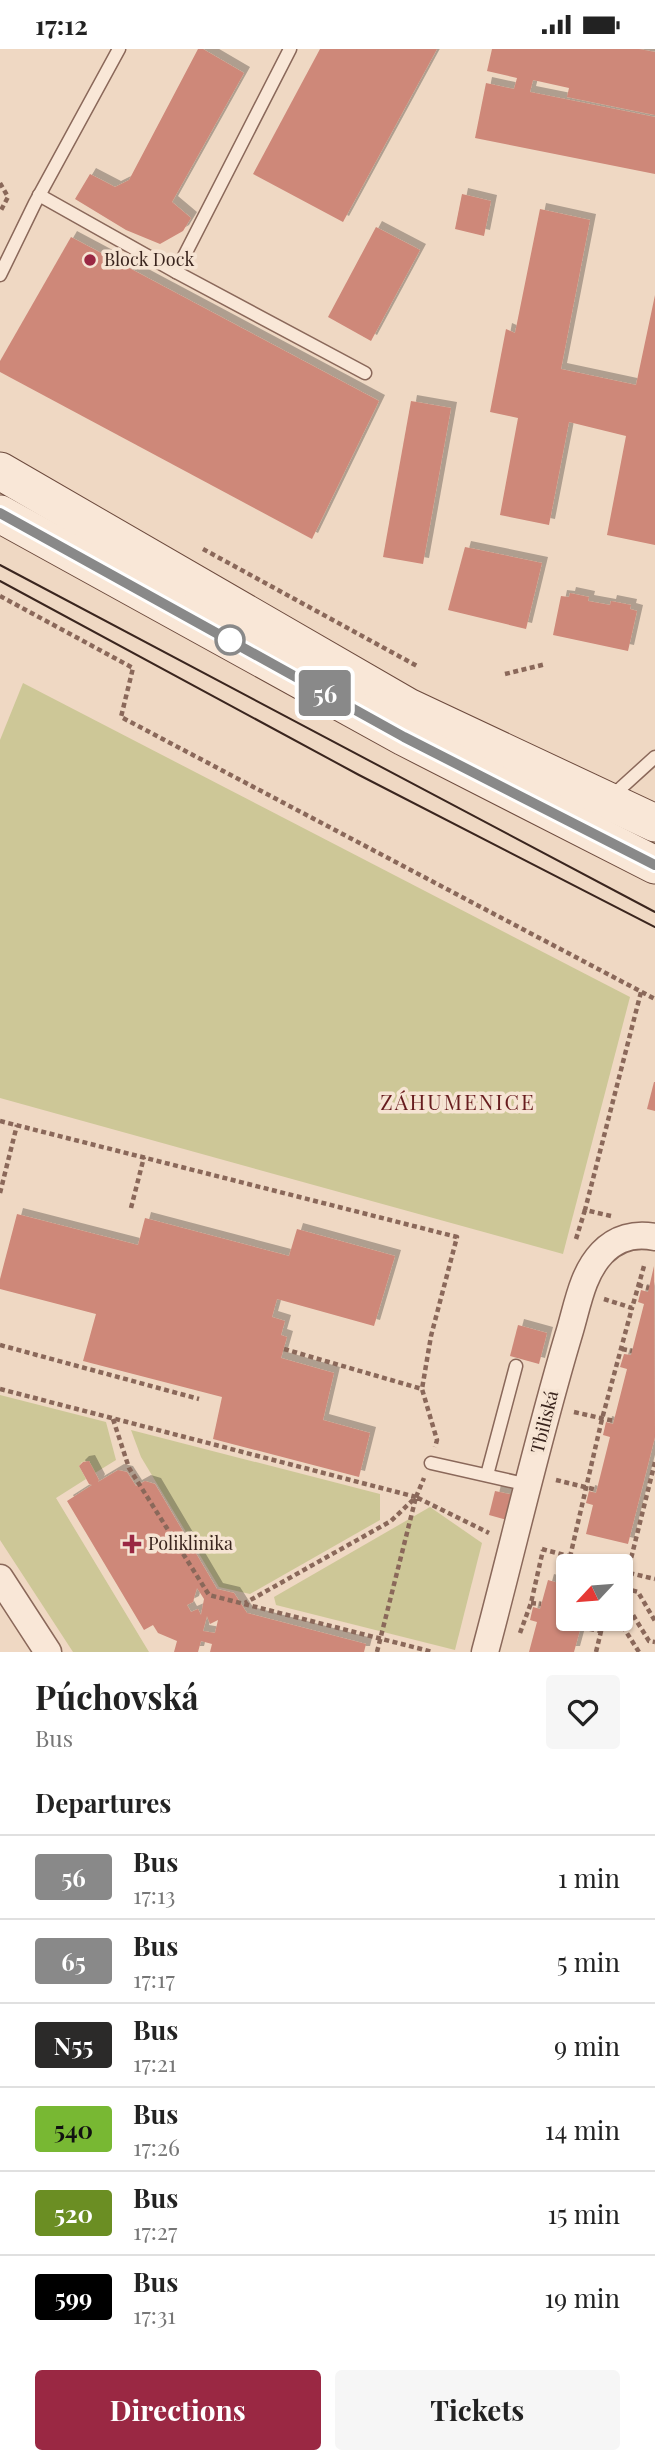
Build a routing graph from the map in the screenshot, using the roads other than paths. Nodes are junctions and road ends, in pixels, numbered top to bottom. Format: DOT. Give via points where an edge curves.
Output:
graph roads {
  1 [pos="119,49"];
  2 [pos="290,49"];
  3 [pos="39,195"];
  4 [pos="176,272"];
  5 [pos="0,275"];
  6 [pos="365,373"];
  7 [pos="0,471"];
  8 [pos="0,514"];
  9 [pos="655,757"];
  10 [pos="607,801"];
  11 [pos="655,823"];
  12 [pos="655,865"];
  13 [pos="655,1237"];
  14 [pos="516,1366"];
  15 [pos="431,1463"];
  16 [pos="487,1475"];
  17 [pos="529,1485"];
  18 [pos="0,1579"];
  19 [pos="48,1652"];
  20 [pos="485,1652"];
  1 -- 3 [label="lane"];
  2 -- 4 [label="lane"];
  3 -- 4 [label="lane"];
  3 -- 5 [label="lane"];
  4 -- 6 [label="lane"];
  7 -- 10 [label="main road" via="408,707"];
  8 -- 12 [label="main road" via="404,737"];
  9 -- 10 [label="lane"];
  10 -- 11 [label="main road"];
  13 -- 17 [label="street, Tbiliská" via="639,1234 611,1245 584,1281"];
  14 -- 16 [label="lane"];
  15 -- 16 [label="lane"];
  16 -- 17 [label="lane"];
  17 -- 20 [label="street, Tbiliská"];
  18 -- 19 [label="street"];
}
